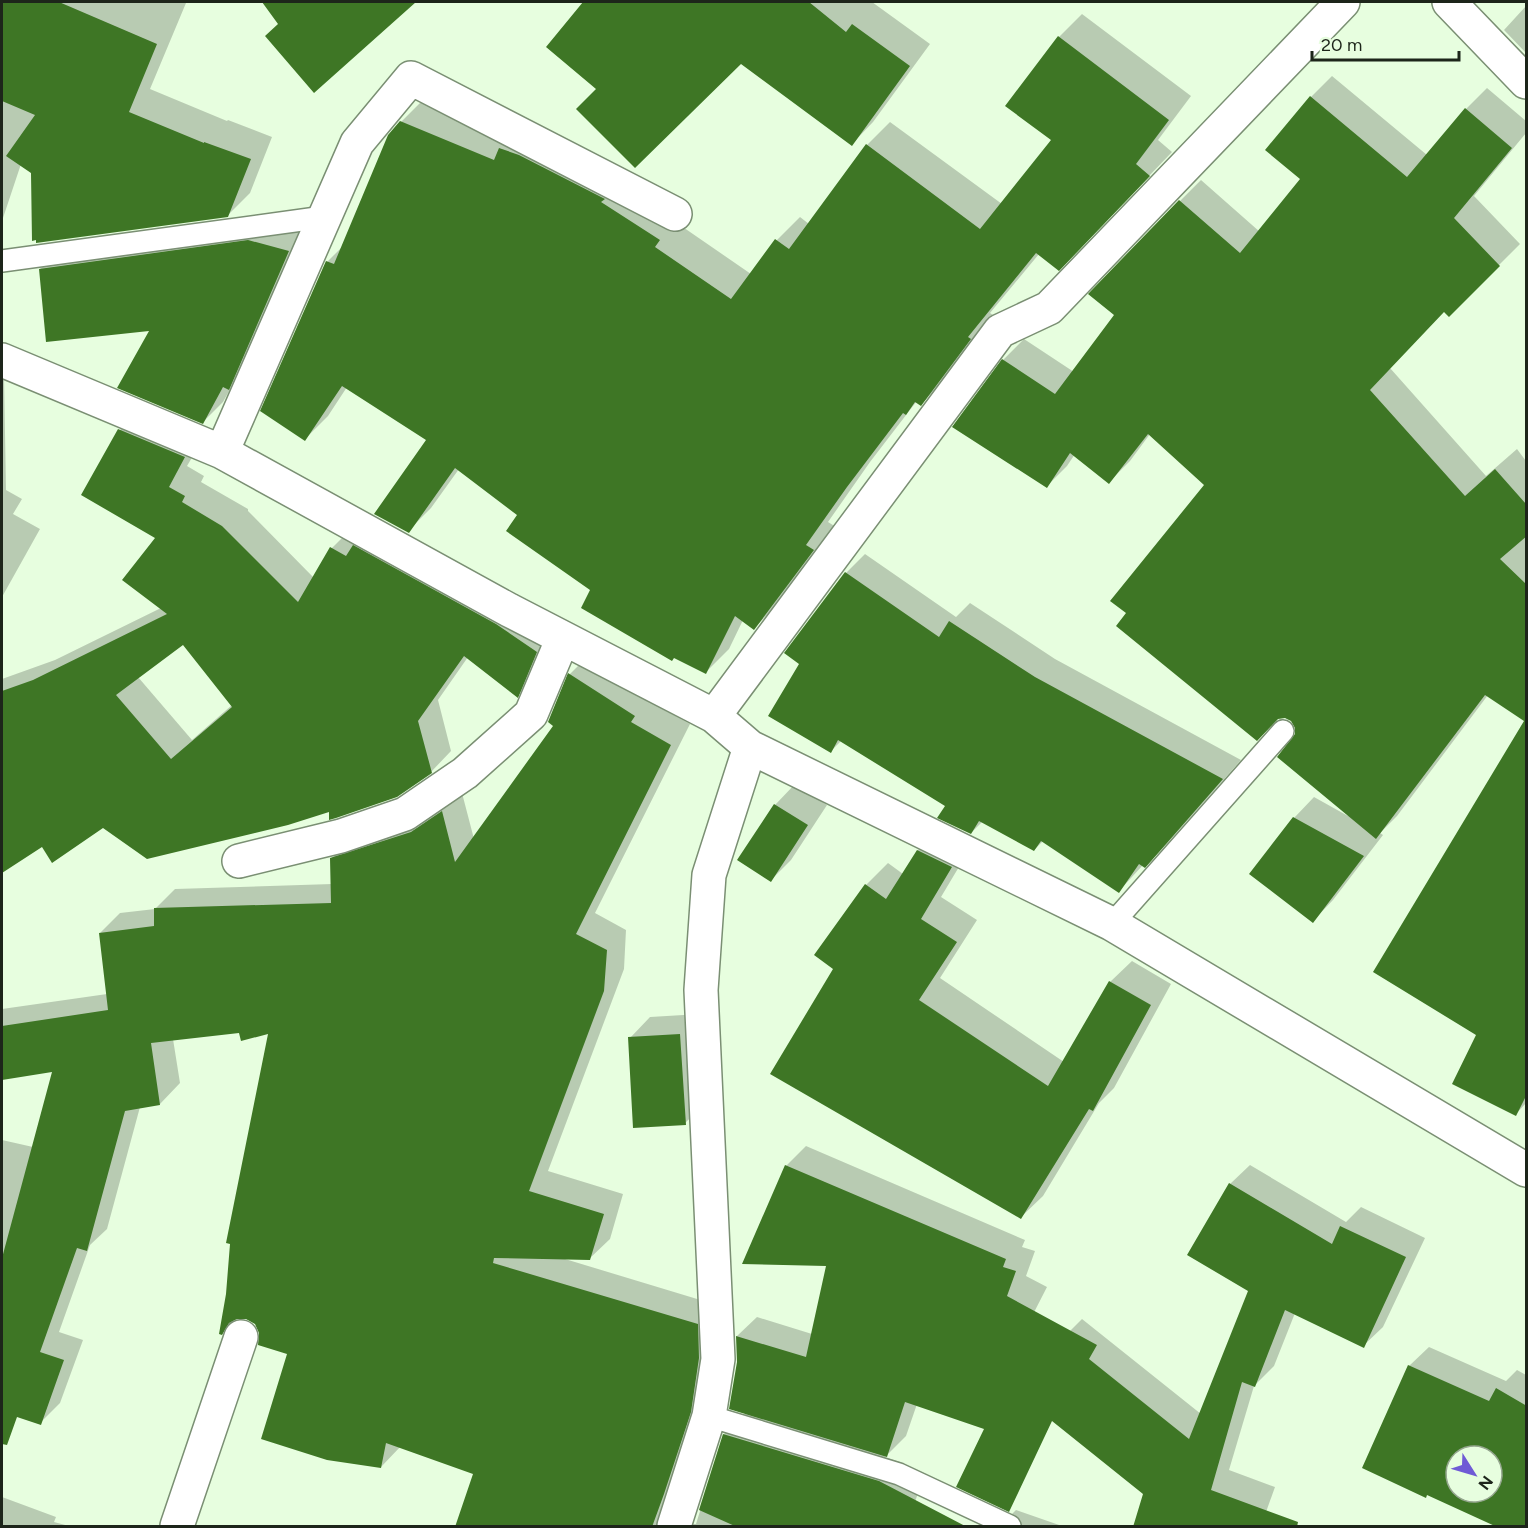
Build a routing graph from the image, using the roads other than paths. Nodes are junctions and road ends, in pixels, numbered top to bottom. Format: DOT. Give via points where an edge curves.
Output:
graph roads {
  1 [pos="1343,2"];
  2 [pos="1449,2"];
  3 [pos="1527,82"];
  4 [pos="675,214"];
  5 [pos="324,217"];
  6 [pos="2,261"];
  7 [pos="2,360"];
  8 [pos="222,452"];
  9 [pos="563,638"];
  10 [pos="714,716"];
  11 [pos="1283,731"];
  12 [pos="750,747"];
  13 [pos="239,861"];
  14 [pos="1112,924"];
  15 [pos="1527,1170"];
  16 [pos="241,1337"];
  17 [pos="709,1416"];
  18 [pos="177,1527"];
  19 [pos="674,1527"];
  20 [pos="1010,1527"];
  1 -- 10 [label="street" via="1049,308 1000,331"];
  2 -- 3 [label="street"];
  4 -- 5 [label="street" via="411,78 357,143"];
  5 -- 6 [label="lane"];
  5 -- 8 [label="street"];
  7 -- 8 [label="street"];
  8 -- 9 [label="street"];
  9 -- 10 [label="street"];
  9 -- 13 [label="street" via="531,714 465,773 405,814 340,836"];
  10 -- 12 [label="street"];
  11 -- 14 [label="lane"];
  12 -- 14 [label="street"];
  12 -- 17 [label="street" via="709,875 701,990 718,1359"];
  14 -- 15 [label="street"];
  16 -- 18 [label="street"];
  17 -- 19 [label="street"];
  17 -- 20 [label="lane" via="899,1473"];
}
